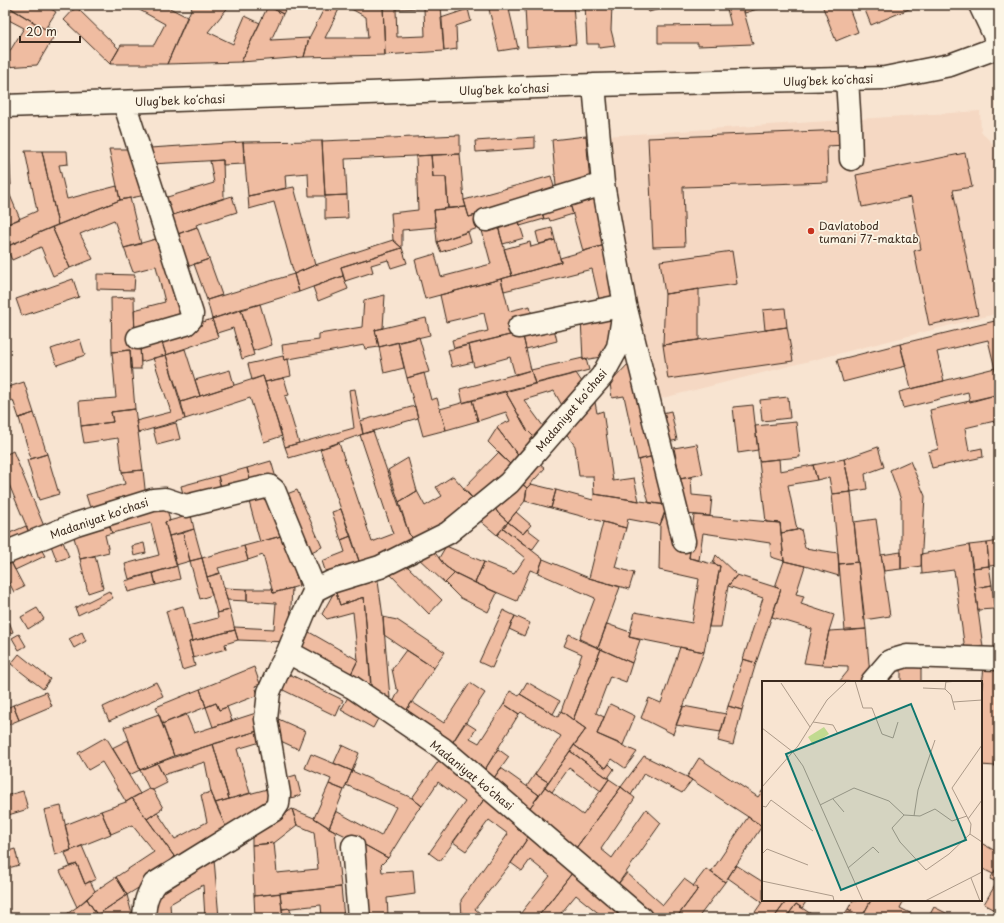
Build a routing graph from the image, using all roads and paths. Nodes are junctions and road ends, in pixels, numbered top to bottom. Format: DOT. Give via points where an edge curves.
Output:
graph roads {
  1 [pos="980,5"];
  2 [pos="999,46"];
  3 [pos="847,79"];
  4 [pos="594,85"];
  5 [pos="124,102"];
  6 [pos="5,106"];
  7 [pos="851,159"];
  8 [pos="603,184"];
  9 [pos="486,220"];
  10 [pos="625,305"];
  11 [pos="519,327"];
  12 [pos="138,338"];
  13 [pos="684,541"];
  14 [pos="5,553"];
  15 [pos="316,590"];
  16 [pos="288,652"];
  17 [pos="999,659"];
  18 [pos="873,681"];
  19 [pos="353,846"];
  20 [pos="144,918"];
  21 [pos="359,918"];
  22 [pos="642,918"];
  1 -- 2 [label="street"];
  2 -- 3 [label="street, Ulugʻbek koʻchasi" via="950,65 885,78"];
  3 -- 4 [label="street, Ulugʻbek koʻchasi"];
  3 -- 7 [label="street"];
  4 -- 5 [label="street, Ulugʻbek koʻchasi"];
  4 -- 8 [label="street, Madaniyat koʻchasi"];
  5 -- 6 [label="street, Ulugʻbek koʻchasi"];
  5 -- 12 [label="street" via="192,314 192,319 186,324"];
  8 -- 9 [label="street"];
  8 -- 10 [label="street, Madaniyat koʻchasi"];
  10 -- 11 [label="street"];
  10 -- 13 [label="street"];
  10 -- 15 [label="street, Madaniyat koʻchasi" via="618,347 602,376 509,483 448,533 380,567 331,582"];
  14 -- 15 [label="street, Madaniyat koʻchasi" via="76,524 153,500 165,499 186,506 269,486 274,490"];
  15 -- 16 [label="street"];
  16 -- 20 [label="street" via="269,692 266,719 279,794 278,804 274,810 154,884 147,895"];
  16 -- 22 [label="street, Madaniyat koʻchasi" via="352,688 442,748"];
  17 -- 18 [label="street" via="907,656 890,661"];
  19 -- 21 [label="street"];
}
